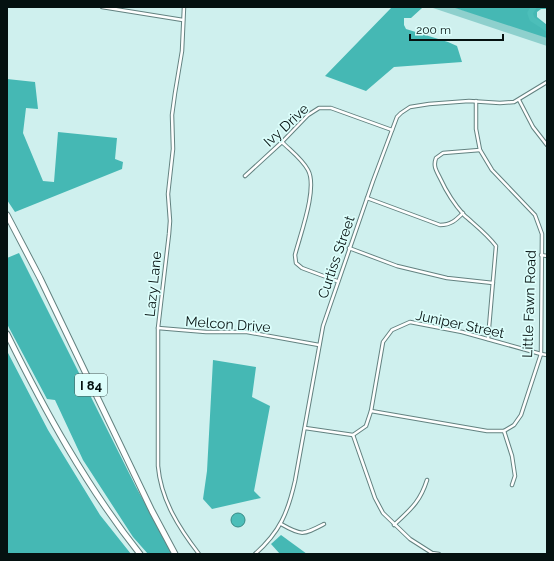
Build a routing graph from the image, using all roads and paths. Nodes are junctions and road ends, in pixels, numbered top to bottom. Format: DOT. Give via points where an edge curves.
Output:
graph roads {
  1 [pos="102,7"];
  2 [pos="184,7"];
  3 [pos="183,20"];
  4 [pos="547,82"];
  5 [pos="519,100"];
  6 [pos="476,101"];
  7 [pos="392,130"];
  8 [pos="282,142"];
  9 [pos="547,146"];
  10 [pos="480,150"];
  11 [pos="245,176"];
  12 [pos="367,198"];
  13 [pos="463,213"];
  14 [pos="7,216"];
  15 [pos="349,248"];
  16 [pos="541,255"];
  17 [pos="547,256"];
  18 [pos="337,281"];
  19 [pos="493,283"];
  20 [pos="158,328"];
  21 [pos="7,334"];
  22 [pos="488,339"];
  23 [pos="319,345"];
  24 [pos="541,354"];
  25 [pos="547,355"];
  26 [pos="371,411"];
  27 [pos="304,428"];
  28 [pos="504,431"];
  29 [pos="353,435"];
  30 [pos="427,480"];
  31 [pos="512,485"];
  32 [pos="281,524"];
  33 [pos="324,524"];
  34 [pos="394,525"];
  35 [pos="140,554"];
  36 [pos="175,554"];
  37 [pos="199,554"];
  38 [pos="255,554"];
  39 [pos="439,554"];
  1 -- 3 [label="street"];
  2 -- 3 [label="street, Lazy Lane"];
  3 -- 20 [label="street, Lazy Lane" via="182,51 172,115 173,149 168,194 169,234"];
  4 -- 5 [label="street, Curtiss Street"];
  5 -- 6 [label="street, Curtiss Street" via="505,104"];
  5 -- 9 [label="street"];
  6 -- 7 [label="street, Curtiss Street" via="410,108 401,113"];
  6 -- 10 [label="street, Little Fawn Road" via="476,129"];
  7 -- 8 [label="street, Ivy Drive" via="331,108 319,108 308,114"];
  7 -- 12 [label="street, Curtiss Street"];
  8 -- 11 [label="street, Ivy Drive"];
  8 -- 18 [label="street" via="308,170 311,182 311,195 295,255 296,263 302,268"];
  10 -- 13 [label="street" via="443,153 434,163 446,191"];
  10 -- 16 [label="street, Little Fawn Road" via="492,170 535,215 542,234"];
  12 -- 13 [label="street" via="440,225 452,223"];
  12 -- 15 [label="street, Curtiss Street"];
  13 -- 19 [label="street" via="496,246"];
  14 -- 36 [label="highway, I 84"];
  15 -- 18 [label="street, Curtiss Street"];
  15 -- 19 [label="street" via="397,266 447,278"];
  16 -- 17 [label="street"];
  16 -- 24 [label="street, Little Fawn Road"];
  18 -- 23 [label="street, Curtiss Street"];
  19 -- 22 [label="street"];
  20 -- 23 [label="street, Melcon Drive" via="247,332"];
  20 -- 37 [label="street, Lazy Lane" via="159,481 176,520"];
  21 -- 35 [label="highway" via="70,454"];
  22 -- 24 [label="street, Juniper Street"];
  22 -- 26 [label="street, Juniper Street" via="410,322 392,330 383,342"];
  23 -- 27 [label="street, Curtiss Street"];
  24 -- 25 [label="street, Juniper Street"];
  24 -- 28 [label="street, Little Fawn Road" via="521,415 514,425"];
  26 -- 28 [label="street" via="487,431"];
  26 -- 29 [label="street, Juniper Street" via="366,426"];
  27 -- 29 [label="street"];
  27 -- 32 [label="street, Curtiss Street" via="291,500"];
  28 -- 31 [label="street" via="515,476"];
  29 -- 34 [label="street" via="375,498 383,513"];
  30 -- 34 [label="street" via="417,503"];
  32 -- 33 [label="street" via="295,532 307,533"];
  32 -- 38 [label="street, Curtiss Street" via="270,540"];
  34 -- 39 [label="street" via="410,540 432,553"];
}
